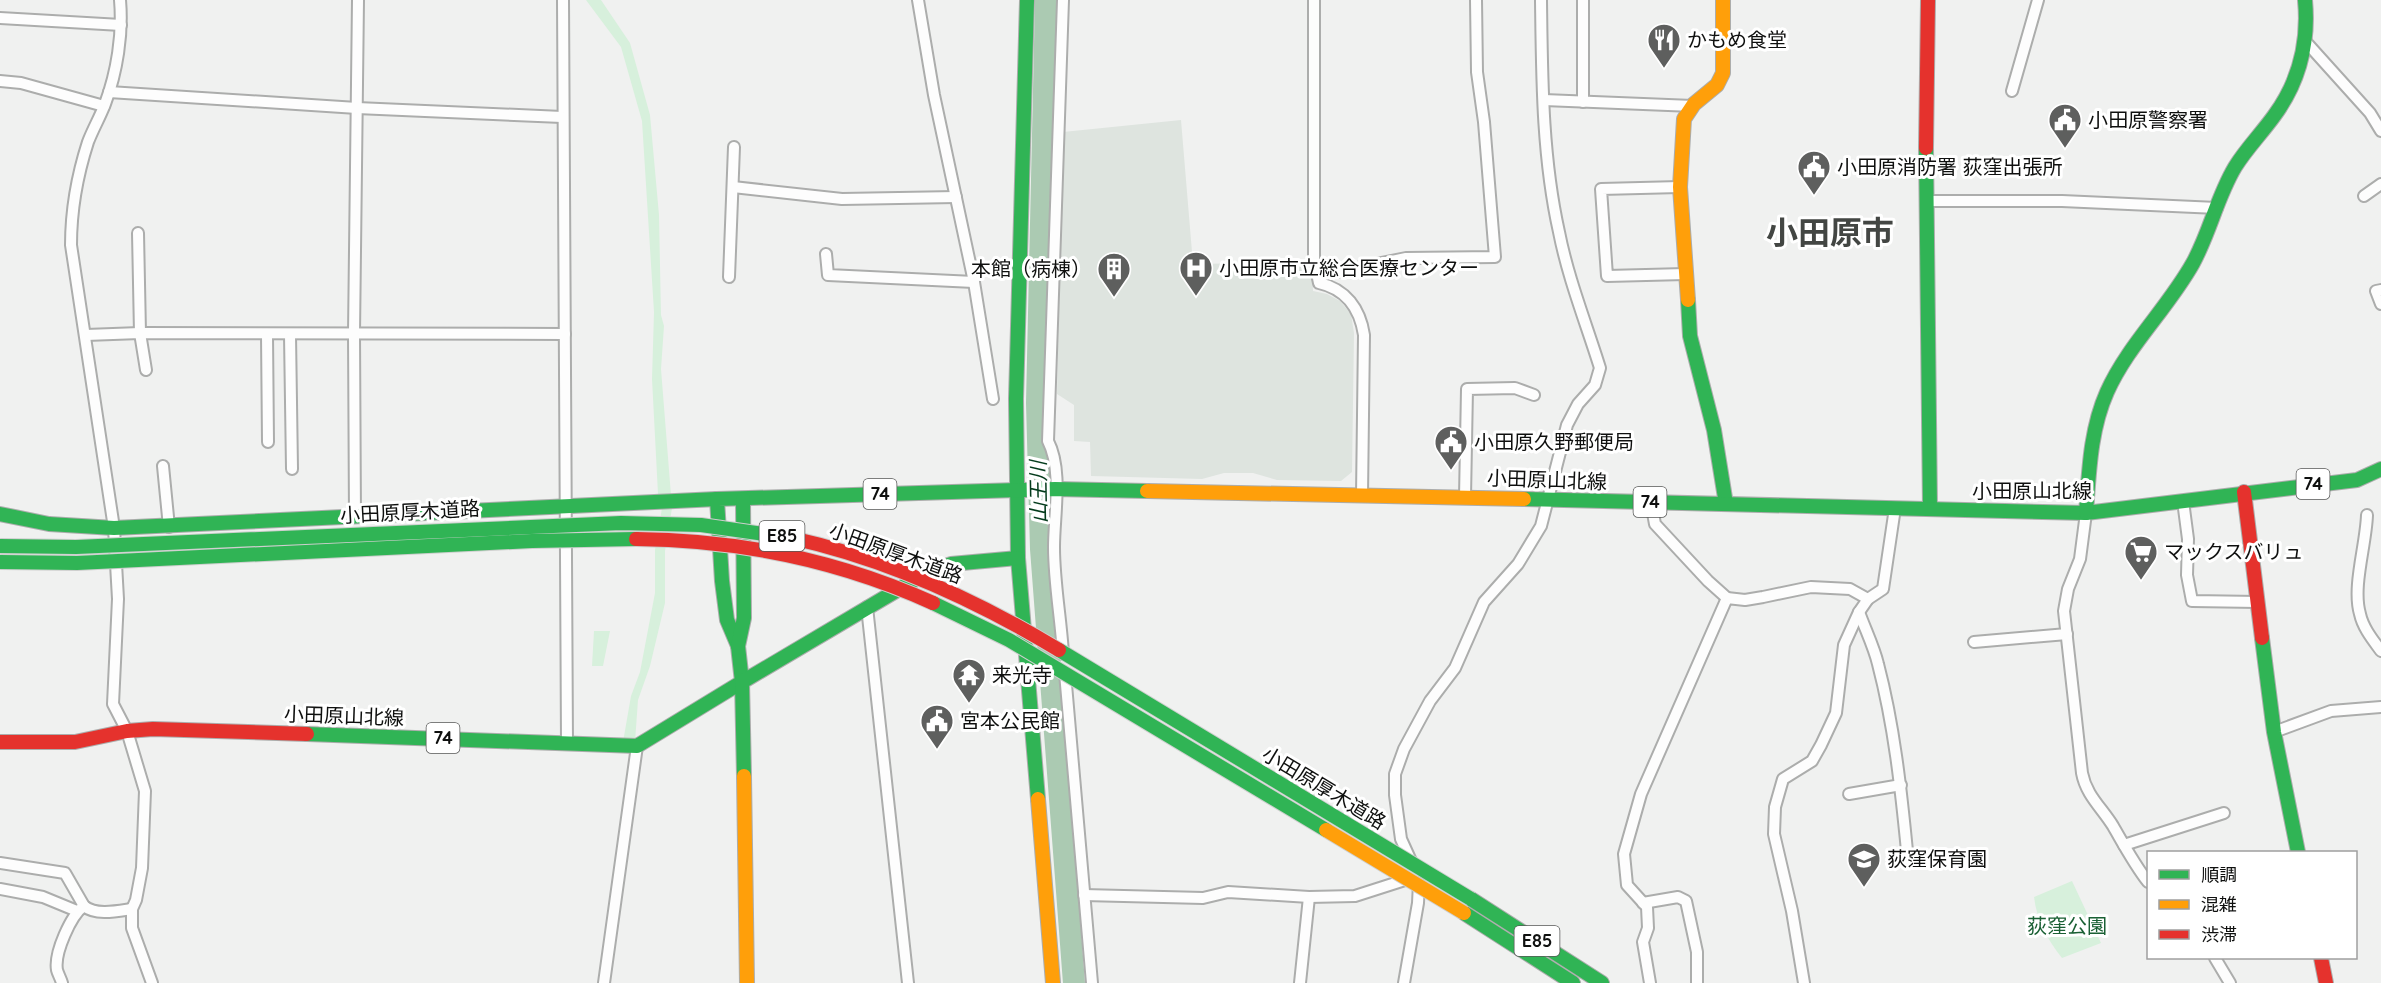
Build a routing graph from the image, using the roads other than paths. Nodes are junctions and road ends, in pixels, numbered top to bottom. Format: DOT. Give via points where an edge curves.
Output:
graph roads {
  1 [pos="120,0"];
  2 [pos="358,0"];
  3 [pos="563,0"];
  4 [pos="918,0"];
  5 [pos="1027,0"];
  6 [pos="1063,0"];
  7 [pos="1314,0"];
  8 [pos="1476,0"];
  9 [pos="1541,0"];
  10 [pos="1582,0"];
  11 [pos="1723,0"];
  12 [pos="1929,0"];
  13 [pos="2038,0"];
  14 [pos="2305,0"];
  15 [pos="0,18"];
  16 [pos="122,25"];
  17 [pos="2306,42"];
  18 [pos="0,81"];
  19 [pos="2012,91"];
  20 [pos="109,92"];
  21 [pos="1544,100"];
  22 [pos="1583,102"];
  23 [pos="104,106"];
  24 [pos="1693,106"];
  25 [pos="357,108"];
  26 [pos="562,117"];
  27 [pos="2381,131"];
  28 [pos="734,147"];
  29 [pos="2381,184"];
  30 [pos="733,187"];
  31 [pos="1680,187"];
  32 [pos="2364,196"];
  33 [pos="957,197"];
  34 [pos="1926,201"];
  35 [pos="2217,207"];
  36 [pos="138,233"];
  37 [pos="826,254"];
  38 [pos="1685,274"];
  39 [pos="1318,276"];
  40 [pos="729,277"];
  41 [pos="974,282"];
  42 [pos="2381,290"];
  43 [pos="2381,304"];
  44 [pos="140,333"];
  45 [pos="354,334"];
  46 [pos="565,334"];
  47 [pos="86,335"];
  48 [pos="267,335"];
  49 [pos="290,335"];
  50 [pos="146,370"];
  51 [pos="1534,395"];
  52 [pos="993,399"];
  53 [pos="268,442"];
  54 [pos="163,466"];
  55 [pos="292,468"];
  56 [pos="2381,471"];
  57 [pos="1055,489"];
  58 [pos="1023,490"];
  59 [pos="2244,492"];
  60 [pos="1362,495"];
  61 [pos="1465,496"];
  62 [pos="717,499"];
  63 [pos="743,499"];
  64 [pos="1549,500"];
  65 [pos="2183,501"];
  66 [pos="1651,502"];
  67 [pos="1726,504"];
  68 [pos="567,507"];
  69 [pos="1895,508"];
  70 [pos="1930,509"];
  71 [pos="2086,513"];
  72 [pos="0,514"];
  73 [pos="2367,516"];
  74 [pos="356,517"];
  75 [pos="170,527"];
  76 [pos="114,528"];
  77 [pos="0,546"];
  78 [pos="1018,558"];
  79 [pos="0,562"];
  80 [pos="1727,598"];
  81 [pos="1868,599"];
  82 [pos="2258,602"];
  83 [pos="867,607"];
  84 [pos="1858,612"];
  85 [pos="2067,634"];
  86 [pos="1974,642"];
  87 [pos="738,646"];
  88 [pos="2381,651"];
  89 [pos="741,682"];
  90 [pos="2381,707"];
  91 [pos="127,731"];
  92 [pos="2274,732"];
  93 [pos="0,742"];
  94 [pos="567,743"];
  95 [pos="637,746"];
  96 [pos="1901,785"];
  97 [pos="1849,794"];
  98 [pos="2224,813"];
  99 [pos="2124,845"];
  100 [pos="1907,851"];
  101 [pos="2298,851"];
  102 [pos="0,863"];
  103 [pos="1419,876"];
  104 [pos="2147,880"];
  105 [pos="0,889"];
  106 [pos="1084,895"];
  107 [pos="1309,897"];
  108 [pos="1643,903"];
  109 [pos="81,908"];
  110 [pos="132,909"];
  111 [pos="2216,959"];
  112 [pos="2321,959"];
  113 [pos="62,983"];
  114 [pos="152,983"];
  115 [pos="604,983"];
  116 [pos="747,983"];
  117 [pos="908,983"];
  118 [pos="1053,983"];
  119 [pos="1092,983"];
  120 [pos="1300,983"];
  121 [pos="1404,983"];
  122 [pos="1574,983"];
  123 [pos="1602,983"];
  124 [pos="1650,983"];
  125 [pos="1697,983"];
  126 [pos="1804,983"];
  127 [pos="2230,983"];
  128 [pos="2326,983"];
  1 -- 16 [label="street"];
  2 -- 25 [label="street"];
  3 -- 26 [label="street"];
  4 -- 33 [label="street"];
  5 -- 58 [label="main road" via="1016,399"];
  6 -- 57 [label="street" via="1048,441 1054,453"];
  7 -- 39 [label="street" via="1314,259"];
  8 -- 39 [label="street" via="1477,72 1495,257 1406,258"];
  9 -- 21 [label="street"];
  10 -- 22 [label="street"];
  11 -- 24 [label="main road" via="1723,73 1718,85"];
  12 -- 34 [label="main road"];
  13 -- 19 [label="street"];
  14 -- 17 [label="main road"];
  15 -- 16 [label="street"];
  16 -- 20 [label="street"];
  17 -- 27 [label="street" via="2370,113"];
  17 -- 35 [label="main road" via="2295,77 2276,114 2234,168"];
  18 -- 23 [label="street" via="21,82"];
  20 -- 23 [label="street"];
  20 -- 25 [label="street"];
  21 -- 22 [label="street"];
  21 -- 64 [label="street" via="1551,191 1559,233 1600,368 1594,385 1567,425"];
  22 -- 24 [label="street"];
  23 -- 47 [label="street" via="89,141 71,210 71,245"];
  24 -- 31 [label="main road" via="1684,119"];
  25 -- 26 [label="street"];
  25 -- 45 [label="street"];
  26 -- 46 [label="street"];
  28 -- 30 [label="street"];
  29 -- 32 [label="street"];
  30 -- 33 [label="street" via="842,199"];
  30 -- 40 [label="street"];
  31 -- 38 [label="main road"];
  31 -- 38 [label="street" via="1601,189 1607,276"];
  33 -- 41 [label="street"];
  34 -- 35 [label="street"];
  34 -- 70 [label="main road"];
  35 -- 71 [label="main road" via="2195,261 2108,391 2096,425"];
  36 -- 44 [label="street"];
  37 -- 41 [label="street" via="828,275"];
  38 -- 67 [label="main road" via="1690,336 1714,430"];
  39 -- 60 [label="street" via="1319,283 1329,285 1352,302 1363,324"];
  41 -- 52 [label="street"];
  42 -- 43 [label="street" via="2376,291"];
  44 -- 47 [label="street"];
  44 -- 48 [label="street"];
  44 -- 50 [label="street"];
  45 -- 46 [label="street"];
  45 -- 49 [label="street"];
  45 -- 74 [label="street"];
  46 -- 68 [label="street"];
  47 -- 76 [label="street"];
  48 -- 49 [label="street"];
  48 -- 53 [label="street"];
  49 -- 55 [label="street"];
  51 -- 61 [label="street" via="1515,388 1467,389"];
  54 -- 75 [label="street"];
  56 -- 59 [label="main road, 小田原山北線 / 74" via="2357,480"];
  57 -- 58 [label="main road, 小田原山北線 / 74"];
  57 -- 60 [label="main road, 小田原山北線 / 74"];
  57 -- 106 [label="street" via="1054,548"];
  58 -- 63 [label="main road, 小田原山北線 / 74"];
  58 -- 78 [label="main road"];
  59 -- 65 [label="main road, 小田原山北線 / 74"];
  59 -- 82 [label="main road"];
  60 -- 61 [label="main road, 小田原山北線 / 74"];
  61 -- 64 [label="main road, 小田原山北線 / 74"];
  62 -- 63 [label="main road, 小田原山北線 / 74"];
  62 -- 68 [label="main road, 小田原山北線"];
  62 -- 87 [label="main road" via="727,620"];
  63 -- 87 [label="main road" via="744,618"];
  64 -- 66 [label="main road, 小田原山北線 / 74"];
  64 -- 103 [label="street" via="1540,526 1518,564 1484,602 1455,668 1430,701 1395,774 1401,839"];
  65 -- 71 [label="main road, 小田原山北線 / 74"];
  65 -- 82 [label="street" via="2192,601"];
  66 -- 67 [label="main road, 小田原山北線 / 74"];
  66 -- 80 [label="street" via="1655,524"];
  67 -- 69 [label="main road, 小田原山北線 / 74"];
  68 -- 74 [label="main road, 小田原山北線"];
  68 -- 94 [label="street"];
  69 -- 70 [label="main road, 小田原山北線 / 74"];
  69 -- 81 [label="street" via="1883,589"];
  70 -- 71 [label="main road, 小田原山北線 / 74"];
  71 -- 85 [label="street" via="2080,560 2065,601"];
  72 -- 76 [label="main road, 小田原山北線" via="49,524"];
  73 -- 88 [label="street" via="2356,595 2368,633"];
  74 -- 75 [label="main road, 小田原山北線"];
  75 -- 76 [label="main road, 小田原山北線"];
  76 -- 91 [label="street" via="118,599 113,704"];
  77 -- 123 [label="main road, 小田原厚木道路 / E85, bridge" via="76,547 629,523 728,527 835,549 954,592 1014,623 1471,899"];
  78 -- 83 [label="main road" via="939,567"];
  78 -- 118 [label="main road"];
  79 -- 122 [label="main road, 小田原厚木道路 / E85, bridge" via="77,563 631,538 699,541 779,552 831,565 886,582 1009,639"];
  80 -- 81 [label="street" via="1745,600 1811,586 1850,589"];
  80 -- 108 [label="street" via="1636,807 1624,854 1627,885"];
  81 -- 84 [label="street"];
  82 -- 92 [label="main road"];
  83 -- 89 [label="main road"];
  83 -- 117 [label="street"];
  84 -- 96 [label="street" via="1878,662"];
  84 -- 126 [label="street" via="1844,645 1836,713 1812,760 1783,779 1774,807 1774,834"];
  85 -- 86 [label="street"];
  85 -- 99 [label="street" via="2084,783"];
  87 -- 89 [label="main road"];
  89 -- 95 [label="main road"];
  89 -- 116 [label="main road"];
  90 -- 92 [label="street" via="2331,711"];
  91 -- 93 [label="main road, 小田原山北線 / 74" via="75,742"];
  91 -- 94 [label="main road, 小田原山北線 / 74"];
  91 -- 110 [label="street" via="145,791 142,868"];
  92 -- 101 [label="main road"];
  94 -- 95 [label="main road, 小田原山北線 / 74"];
  95 -- 115 [label="street"];
  96 -- 97 [label="street"];
  96 -- 100 [label="street"];
  98 -- 99 [label="street"];
  99 -- 104 [label="street"];
  102 -- 109 [label="street" via="65,873"];
  103 -- 107 [label="street" via="1355,896"];
  103 -- 121 [label="street"];
  105 -- 109 [label="street" via="15,888"];
  106 -- 107 [label="street" via="1203,898 1228,892"];
  106 -- 119 [label="street"];
  107 -- 120 [label="street"];
  108 -- 124 [label="street" via="1648,921 1642,942"];
  108 -- 125 [label="street" via="1678,897 1686,901 1697,952"];
  109 -- 110 [label="street"];
  109 -- 113 [label="street" via="60,948 57,968"];
  110 -- 114 [label="street" via="132,928"];
  111 -- 127 [label="street"];
  112 -- 128 [label="main road"];
}
